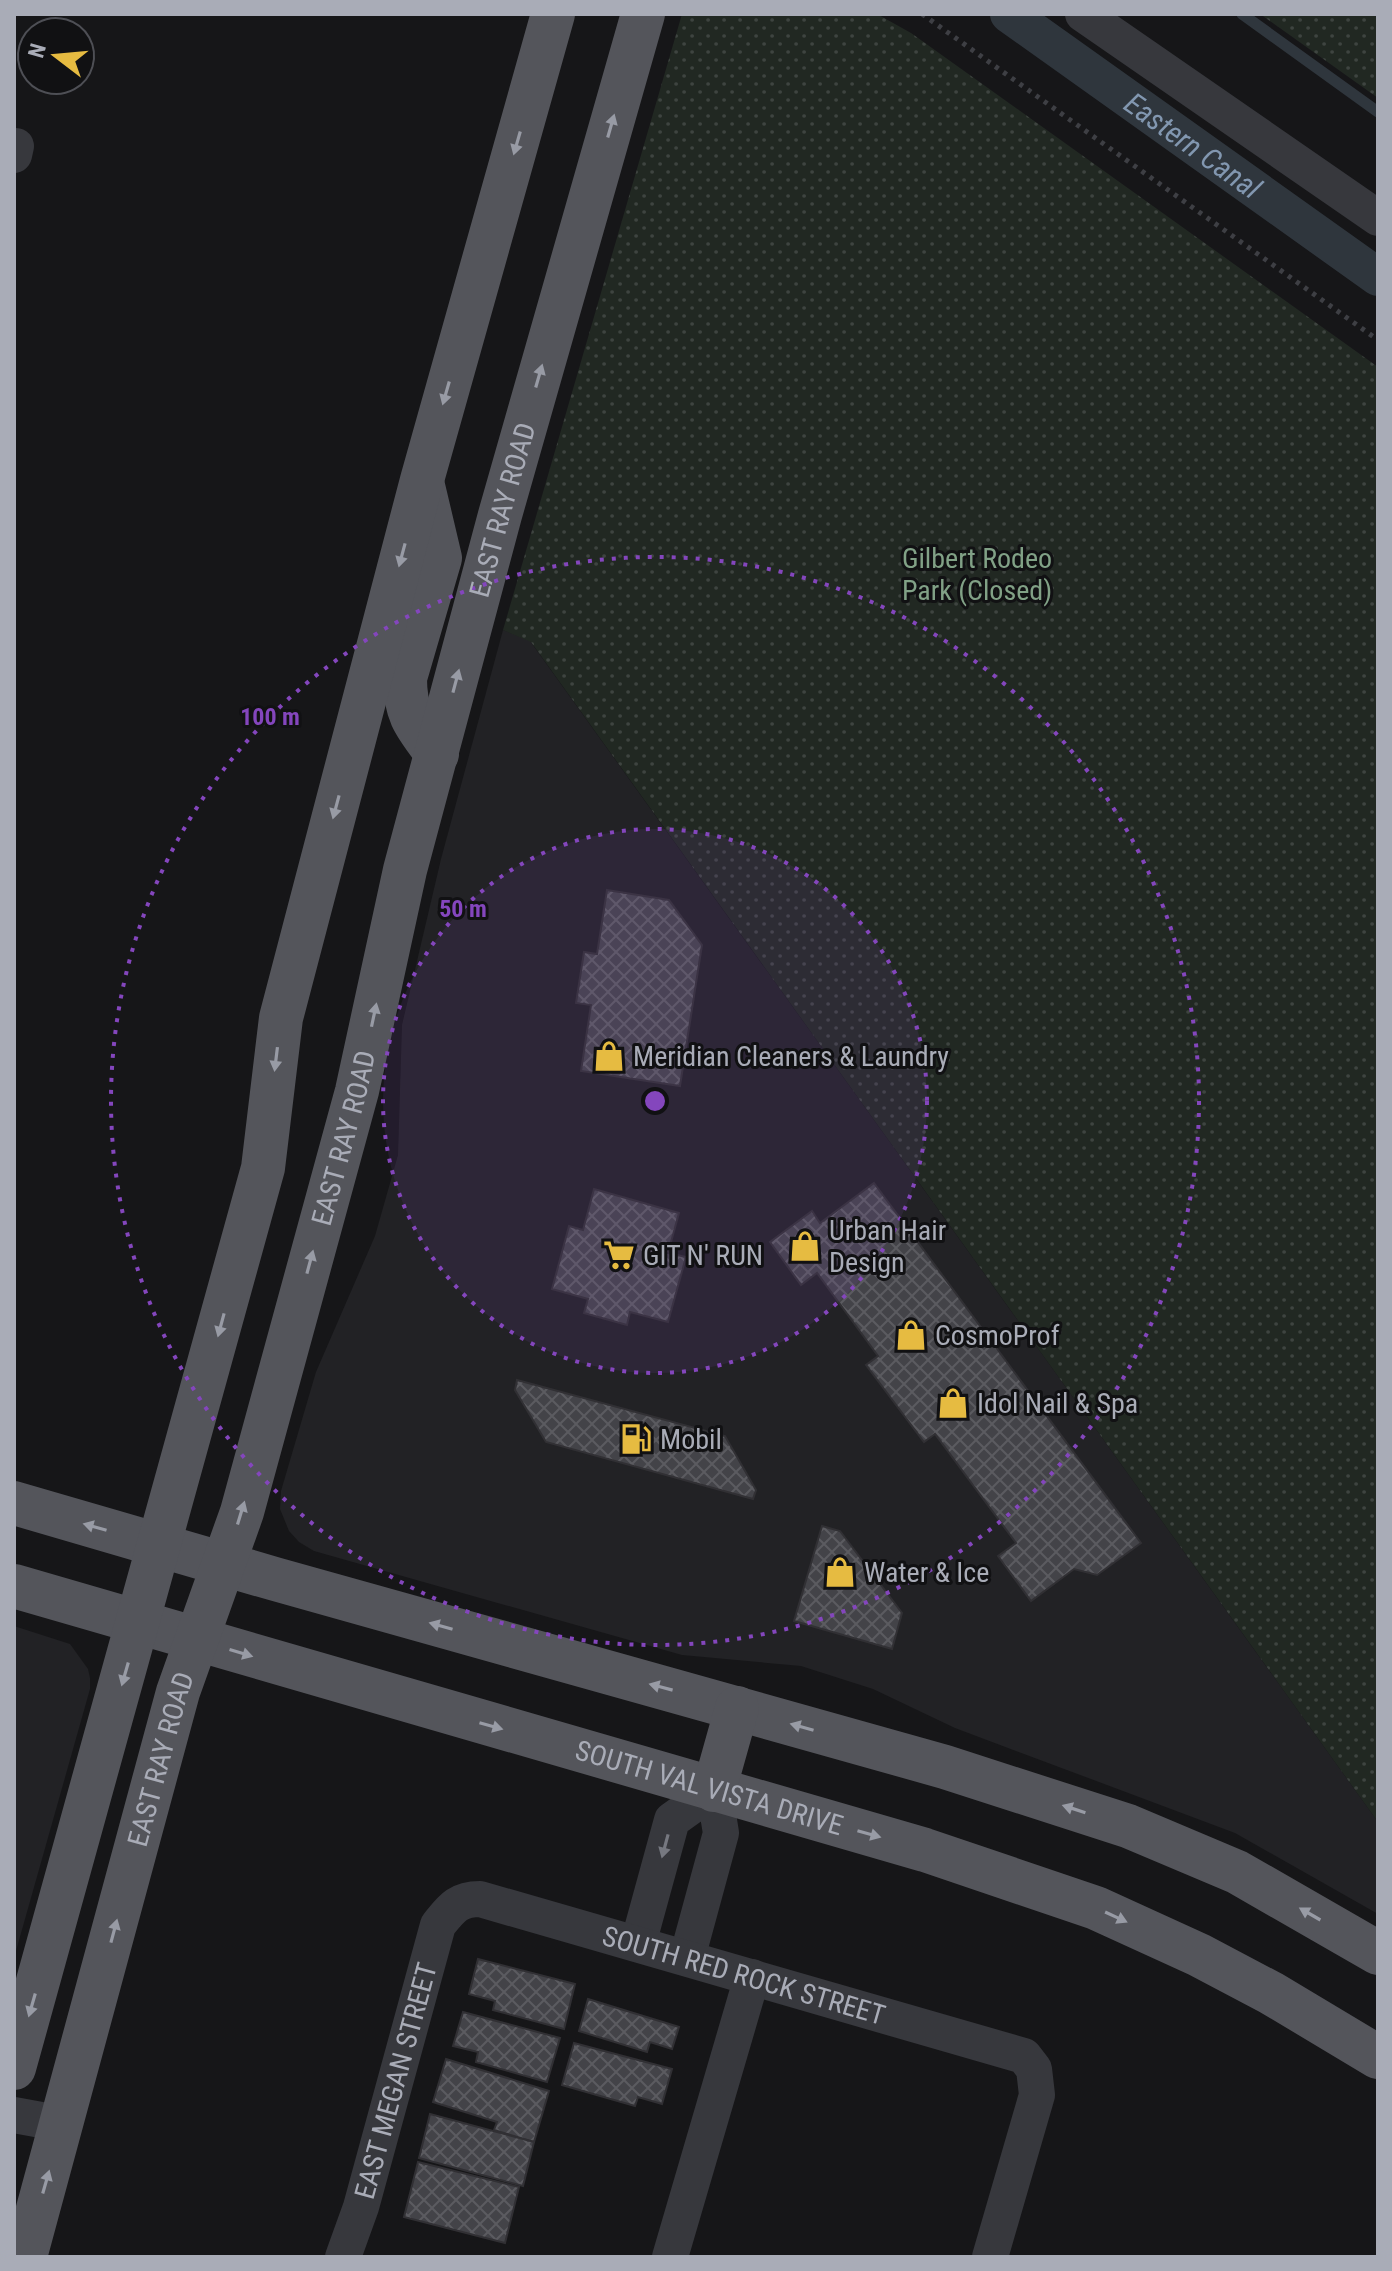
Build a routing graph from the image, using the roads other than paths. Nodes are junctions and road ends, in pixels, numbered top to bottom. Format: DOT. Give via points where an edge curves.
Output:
graph roads {
  1 [pos="553,14"];
  2 [pos="643,14"];
  3 [pos="1083,14"];
  4 [pos="1378,218"];
  5 [pos="422,480"];
  6 [pos="437,754"];
  7 [pos="14,1503"];
  8 [pos="160,1545"];
  9 [pos="224,1564"];
  10 [pos="14,1586"];
  11 [pos="140,1621"];
  12 [pos="197,1640"];
  13 [pos="737,1708"];
  14 [pos="714,1790"];
  15 [pos="451,1909"];
  16 [pos="638,1944"];
  17 [pos="1378,1953"];
  18 [pos="687,1958"];
  19 [pos="752,1977"];
  20 [pos="1378,2057"];
  21 [pos="14,2068"];
  22 [pos="14,2115"];
  23 [pos="63,2124"];
  24 [pos="25,2257"];
  25 [pos="343,2257"];
  26 [pos="670,2257"];
  27 [pos="990,2257"];
  1 -- 5 [label="main road, EAST RAY ROAD, one-way"];
  6 -- 2 [label="main road, EAST RAY ROAD, one-way"];
  3 -- 4 [label="street"];
  5 -- 6 [label="main road" via="440,558 405,694 412,721"];
  5 -- 8 [label="main road, EAST RAY ROAD, one-way" via="281,1018 263,1168"];
  9 -- 6 [label="main road, EAST RAY ROAD, one-way" via="357,1091 405,870"];
  8 -- 7 [label="main road, one-way"];
  8 -- 9 [label="main road"];
  8 -- 11 [label="main road, EAST RAY ROAD"];
  9 -- 12 [label="main road, EAST RAY ROAD"];
  13 -- 9 [label="main road, one-way"];
  10 -- 11 [label="main road, SOUTH VAL VISTA DRIVE"];
  11 -- 12 [label="main road, SOUTH VAL VISTA DRIVE"];
  11 -- 21 [label="main road, EAST RAY ROAD, one-way"];
  12 -- 14 [label="main road, SOUTH VAL VISTA DRIVE, one-way"];
  23 -- 12 [label="main road, EAST RAY ROAD, one-way" via="178,1692"];
  13 -- 14 [label="main road"];
  17 -- 13 [label="main road, one-way" via="1237,1872 1128,1826"];
  14 -- 16 [label="street, one-way" via="672,1820"];
  14 -- 18 [label="street" via="721,1833"];
  14 -- 20 [label="main road, SOUTH VAL VISTA DRIVE, one-way" via="925,1850 1096,1908 1299,2008"];
  15 -- 16 [label="street, SOUTH RED ROCK STREET" via="465,1899 480,1899"];
  15 -- 25 [label="street, EAST MEGAN STREET" via="438,1925"];
  16 -- 18 [label="street, SOUTH RED ROCK STREET"];
  18 -- 19 [label="street, SOUTH RED ROCK STREET"];
  19 -- 26 [label="street"];
  19 -- 27 [label="street, SOUTH RED ROCK STREET" via="1024,2056 1034,2069 1037,2095"];
  22 -- 23 [label="street"];
  24 -- 23 [label="main road, EAST RAY ROAD, one-way"];
}
